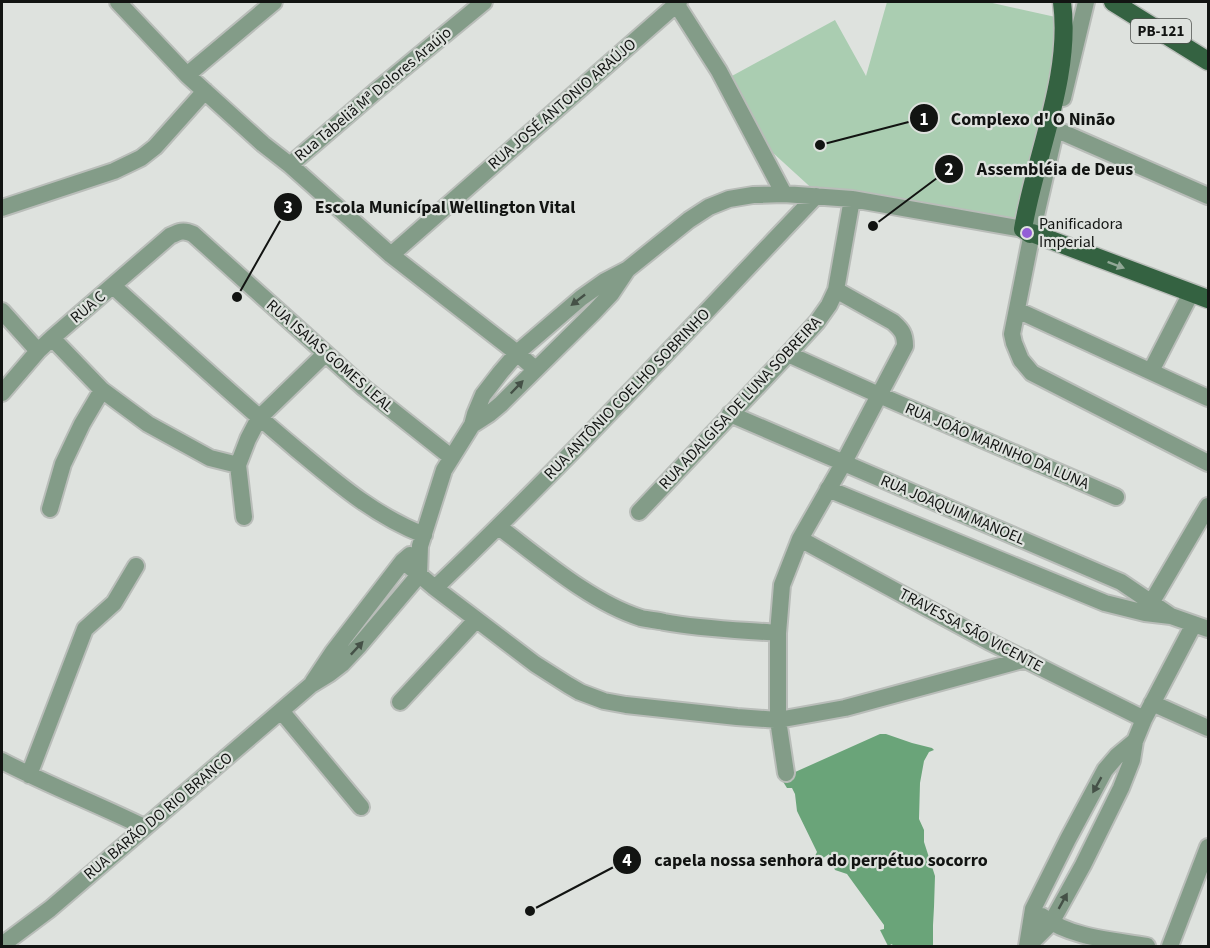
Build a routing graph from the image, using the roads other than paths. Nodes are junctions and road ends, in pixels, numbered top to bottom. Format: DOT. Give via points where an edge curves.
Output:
graph roads {
  1 [pos="118,2"];
  2 [pos="274,2"];
  3 [pos="484,2"];
  4 [pos="677,2"];
  5 [pos="1062,2"];
  6 [pos="1086,2"];
  7 [pos="1113,2"];
  8 [pos="1209,61"];
  9 [pos="187,75"];
  10 [pos="205,91"];
  11 [pos="1055,129"];
  12 [pos="291,165"];
  13 [pos="784,194"];
  14 [pos="816,196"];
  15 [pos="1209,196"];
  16 [pos="852,199"];
  17 [pos="2,208"];
  18 [pos="182,231"];
  19 [pos="1027,231"];
  20 [pos="391,255"];
  21 [pos="628,269"];
  22 [pos="113,286"];
  23 [pos="836,290"];
  24 [pos="1200,296"];
  25 [pos="1017,310"];
  26 [pos="2,311"];
  27 [pos="52,338"];
  28 [pos="38,351"];
  29 [pos="517,353"];
  30 [pos="326,354"];
  31 [pos="788,354"];
  32 [pos="535,369"];
  33 [pos="1151,371"];
  34 [pos="102,390"];
  35 [pos="2,393"];
  36 [pos="879,395"];
  37 [pos="1209,398"];
  38 [pos="730,414"];
  39 [pos="260,418"];
  40 [pos="472,424"];
  41 [pos="451,457"];
  42 [pos="844,462"];
  43 [pos="1209,462"];
  44 [pos="238,465"];
  45 [pos="828,489"];
  46 [pos="1116,498"];
  47 [pos="1209,506"];
  48 [pos="50,509"];
  49 [pos="639,512"];
  50 [pos="244,517"];
  51 [pos="499,527"];
  52 [pos="800,539"];
  53 [pos="422,541"];
  54 [pos="403,561"];
  55 [pos="136,566"];
  56 [pos="419,575"];
  57 [pos="435,588"];
  58 [pos="1148,608"];
  59 [pos="476,620"];
  60 [pos="1201,627"];
  61 [pos="778,633"];
  62 [pos="1026,660"];
  63 [pos="311,685"];
  64 [pos="400,702"];
  65 [pos="1152,703"];
  66 [pos="282,712"];
  67 [pos="1144,719"];
  68 [pos="778,720"];
  69 [pos="1209,728"];
  70 [pos="1135,741"];
  71 [pos="2,761"];
  72 [pos="786,773"];
  73 [pos="28,775"];
  74 [pos="361,807"];
  75 [pos="144,827"];
  76 [pos="1209,847"];
  77 [pos="1033,909"];
  78 [pos="1051,923"];
  79 [pos="2,945"];
  80 [pos="1027,946"];
  81 [pos="1147,946"];
  82 [pos="1170,946"];
  1 -- 9 [label="street"];
  2 -- 9 [label="street"];
  3 -- 12 [label="street, Rua Tabeliã Mª Dolores Araújo"];
  4 -- 13 [label="street" via="719,71"];
  4 -- 20 [label="street, RUA JOSÉ ANTONIO ARAÚJO"];
  5 -- 19 [label="main road" via="1063,47 1054,102 1030,191"];
  6 -- 11 [label="street"];
  7 -- 8 [label="main road, PB-121"];
  9 -- 10 [label="street"];
  10 -- 12 [label="street"];
  10 -- 17 [label="street" via="141,158 114,171"];
  11 -- 15 [label="street"];
  11 -- 19 [label="street"];
  12 -- 20 [label="street"];
  13 -- 14 [label="street"];
  13 -- 21 [label="street" via="729,199 709,207"];
  14 -- 16 [label="street"];
  14 -- 51 [label="street, RUA ANTÔNIO COELHO SOBRINHO"];
  16 -- 19 [label="street"];
  16 -- 23 [label="street"];
  18 -- 22 [label="street, RUA C" via="170,236"];
  18 -- 30 [label="street, RUA ISAIAS GOMES LEAL" via="193,234"];
  19 -- 24 [label="main road, one-way"];
  19 -- 25 [label="street"];
  20 -- 29 [label="street"];
  21 -- 29 [label="street, one-way" via="581,298"];
  21 -- 32 [label="street" via="606,300"];
  22 -- 27 [label="street, RUA C"];
  22 -- 39 [label="street"];
  23 -- 31 [label="street, RUA ADALGISA DE LUNA SOBREIRA" via="829,305"];
  23 -- 36 [label="street" via="893,322 905,336 905,346"];
  24 -- 33 [label="street"];
  25 -- 33 [label="street"];
  25 -- 43 [label="street" via="1014,344 1032,373"];
  26 -- 28 [label="street"];
  27 -- 28 [label="street, RUA C"];
  27 -- 34 [label="street"];
  28 -- 35 [label="street, RUA C"];
  29 -- 32 [label="street"];
  29 -- 40 [label="street" via="483,395"];
  30 -- 39 [label="street"];
  30 -- 41 [label="street, RUA ISAIAS GOMES LEAL"];
  31 -- 36 [label="street, RUA JOÃO MARINHO DA LUNA"];
  31 -- 38 [label="street, RUA ADALGISA DE LUNA SOBREIRA"];
  40 -- 32 [label="street, one-way" via="501,404"];
  33 -- 37 [label="street"];
  34 -- 44 [label="street" via="178,441 210,458"];
  34 -- 48 [label="street" via="63,464"];
  36 -- 42 [label="street"];
  36 -- 46 [label="street, RUA JOÃO MARINHO DA LUNA"];
  38 -- 42 [label="street, RUA JOAQUIM MANOEL"];
  38 -- 49 [label="street, RUA ADALGISA DE LUNA SOBREIRA"];
  39 -- 44 [label="street"];
  39 -- 53 [label="street" via="342,487"];
  40 -- 41 [label="street"];
  41 -- 53 [label="street"];
  42 -- 45 [label="street"];
  42 -- 58 [label="street, RUA JOAQUIM MANOEL" via="1121,582"];
  44 -- 50 [label="street"];
  45 -- 52 [label="street"];
  45 -- 58 [label="street, RUA JOAQUIM MANOEL" via="1105,603"];
  47 -- 58 [label="street"];
  51 -- 57 [label="street, RUA ANTÔNIO COELHO SOBRINHO"];
  51 -- 61 [label="street" via="563,575 609,604 641,618"];
  52 -- 61 [label="street" via="782,585"];
  52 -- 62 [label="street, TRAVESSA SÃO VICENTE"];
  53 -- 54 [label="street, RUA BARÃO DO RIO BRANCO"];
  53 -- 56 [label="street"];
  54 -- 56 [label="street"];
  54 -- 63 [label="street, RUA BARÃO DO RIO BRANCO"];
  55 -- 73 [label="street" via="114,603 85,629"];
  56 -- 57 [label="street"];
  63 -- 56 [label="street, RUA BARÃO DO RIO BRANCO, one-way" via="358,648"];
  57 -- 59 [label="street"];
  58 -- 60 [label="street, RUA JOAQUIM MANOEL"];
  59 -- 64 [label="street"];
  59 -- 68 [label="street" via="568,685 604,701"];
  60 -- 65 [label="street"];
  61 -- 68 [label="street"];
  62 -- 67 [label="street, TRAVESSA SÃO VICENTE"];
  62 -- 68 [label="street" via="845,708"];
  63 -- 66 [label="street, RUA BARÃO DO RIO BRANCO"];
  65 -- 67 [label="street"];
  65 -- 69 [label="street"];
  66 -- 74 [label="street"];
  66 -- 75 [label="street, RUA BARÃO DO RIO BRANCO"];
  67 -- 70 [label="street"];
  68 -- 72 [label="street"];
  70 -- 77 [label="street, one-way" via="1106,770"];
  78 -- 70 [label="street, one-way" via="1121,788"];
  71 -- 73 [label="street"];
  73 -- 75 [label="street"];
  75 -- 79 [label="street, RUA BARÃO DO RIO BRANCO"];
  76 -- 82 [label="street"];
  77 -- 78 [label="street"];
  77 -- 80 [label="street"];
  78 -- 80 [label="street"];
  78 -- 81 [label="street" via="1102,939"];
}
